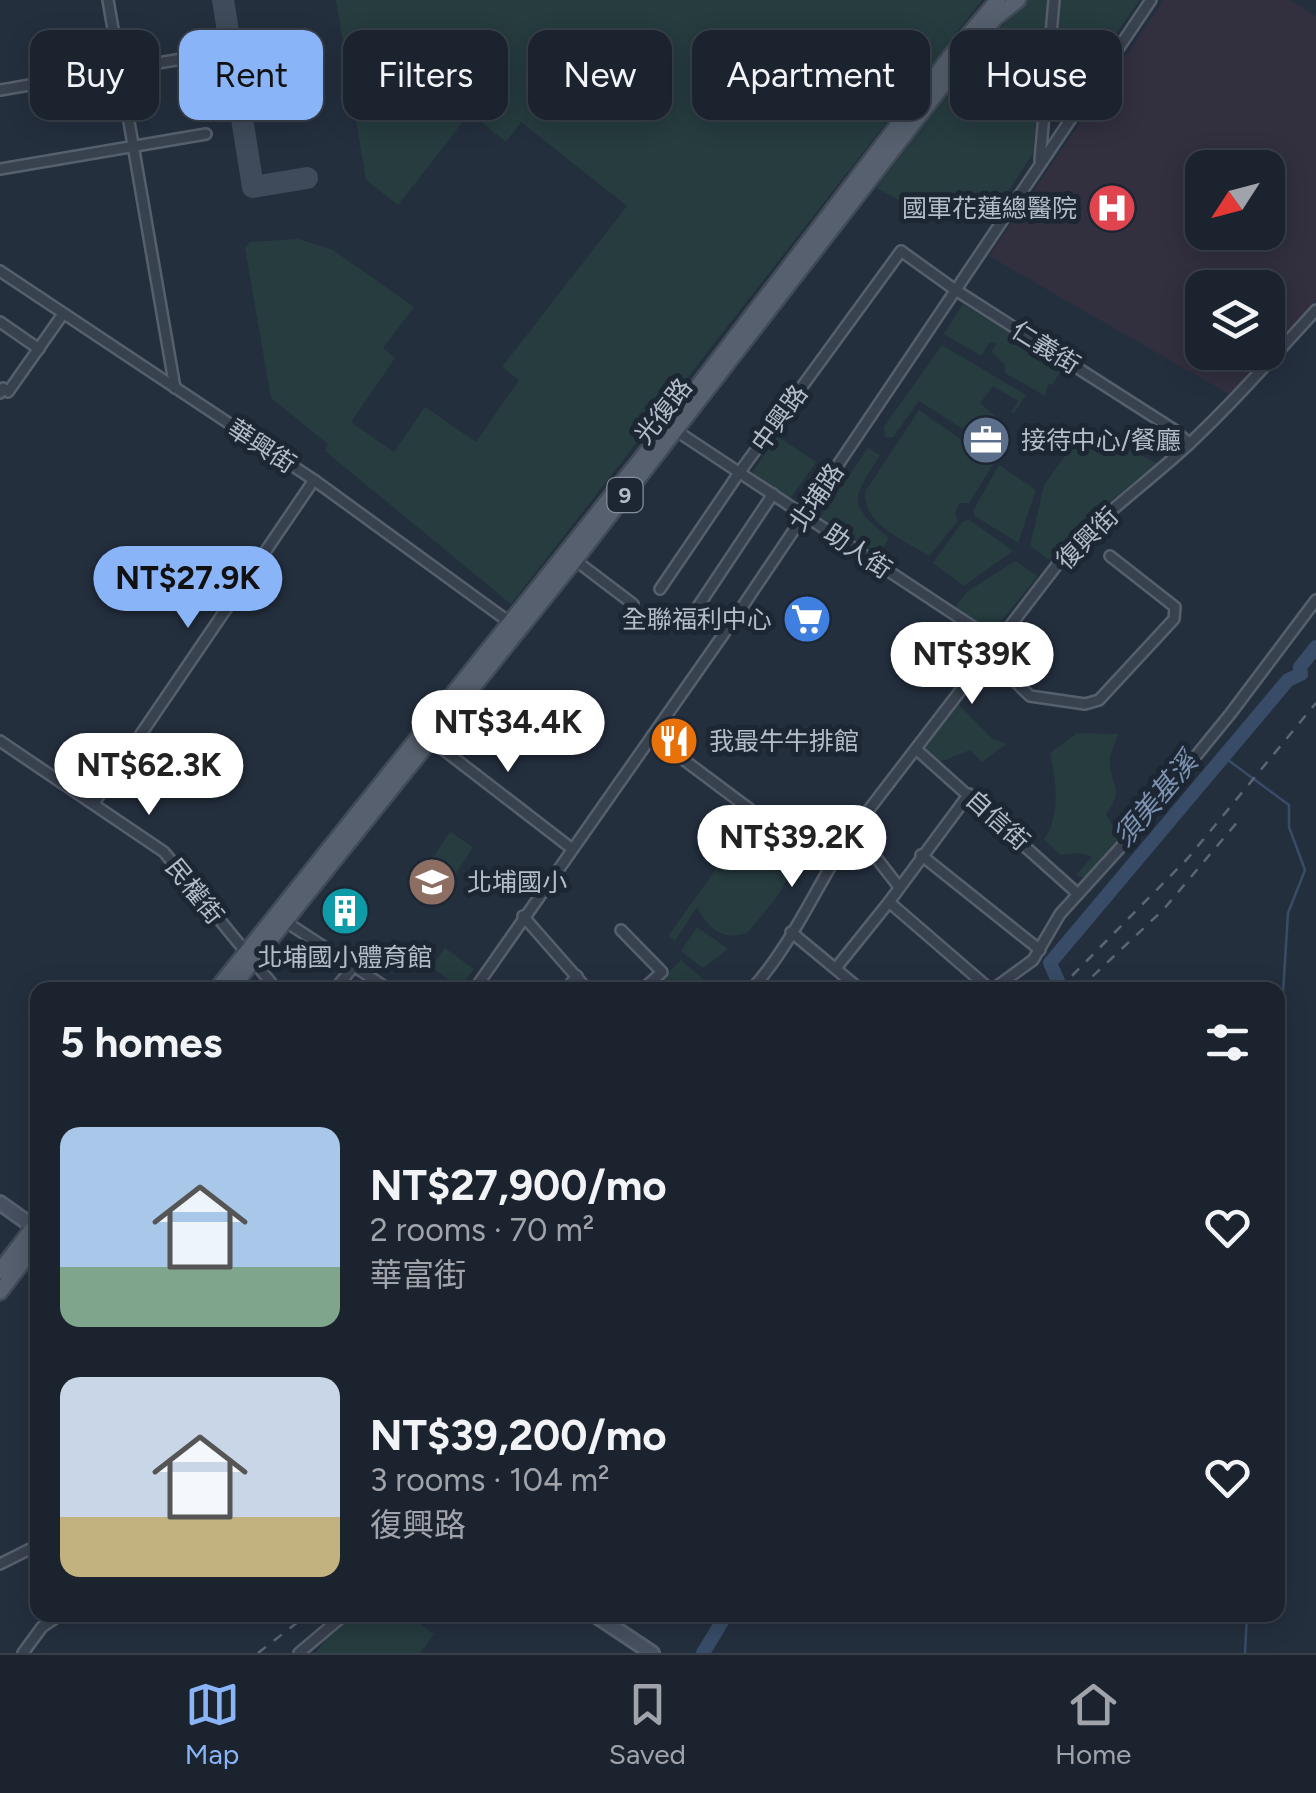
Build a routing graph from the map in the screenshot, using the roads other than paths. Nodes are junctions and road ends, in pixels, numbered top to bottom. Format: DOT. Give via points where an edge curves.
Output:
graph roads {
  1 [pos="108,0"];
  2 [pos="998,0"];
  3 [pos="1018,0"];
  4 [pos="1054,0"];
  5 [pos="1152,0"];
  6 [pos="113,30"];
  7 [pos="30,85"];
  8 [pos="0,90"];
  9 [pos="129,120"];
  10 [pos="206,134"];
  11 [pos="133,146"];
  12 [pos="1040,162"];
  13 [pos="0,168"];
  14 [pos="902,251"];
  15 [pos="0,271"];
  16 [pos="954,289"];
  17 [pos="1316,310"];
  18 [pos="63,314"];
  19 [pos="0,322"];
  20 [pos="38,349"];
  21 [pos="174,388"];
  22 [pos="1,389"];
  23 [pos="672,428"];
  24 [pos="1189,444"];
  25 [pos="740,472"];
  26 [pos="314,480"];
  27 [pos="773,494"];
  28 [pos="804,515"];
  29 [pos="1110,556"];
  30 [pos="575,560"];
  31 [pos="660,589"];
  32 [pos="1316,600"];
  33 [pos="633,604"];
  34 [pos="695,612"];
  35 [pos="514,625"];
  36 [pos="999,644"];
  37 [pos="990,658"];
  38 [pos="426,735"];
  39 [pos="652,736"];
  40 [pos="0,741"];
  41 [pos="916,749"];
  42 [pos="968,794"];
  43 [pos="94,803"];
  44 [pos="854,830"];
  45 [pos="571,848"];
  46 [pos="921,855"];
  47 [pos="828,867"];
  48 [pos="898,887"];
  49 [pos="1078,894"];
  50 [pos="889,902"];
  51 [pos="523,916"];
  52 [pos="280,918"];
  53 [pos="621,930"];
  54 [pos="791,932"];
  55 [pos="1040,950"];
  56 [pos="248,958"];
  57 [pos="355,966"];
  58 [pos="836,968"];
  59 [pos="577,976"];
  60 [pos="224,982"];
  61 [pos="234,982"];
  62 [pos="270,982"];
  63 [pos="341,982"];
  64 [pos="378,982"];
  65 [pos="479,982"];
  66 [pos="572,982"];
  67 [pos="582,982"];
  68 [pos="651,982"];
  69 [pos="758,982"];
  70 [pos="852,982"];
  71 [pos="982,982"];
  72 [pos="1002,982"];
  73 [pos="0,1203"];
  74 [pos="30,1222"];
  75 [pos="30,1233"];
  76 [pos="30,1263"];
  77 [pos="0,1270"];
  78 [pos="0,1292"];
  79 [pos="30,1549"];
  80 [pos="0,1564"];
  81 [pos="50,1622"];
  82 [pos="336,1622"];
  83 [pos="606,1622"];
  84 [pos="23,1653"];
  85 [pos="299,1653"];
  86 [pos="652,1653"];
  1 -- 6 [label="street"];
  2 -- 23 [label="main road, 光復路 / 9"];
  3 -- 23 [label="main road, 光復路 / 9" via="994,18"];
  4 -- 12 [label="street"];
  5 -- 12 [label="street, 北埔路"];
  7 -- 8 [label="street"];
  9 -- 11 [label="street"];
  10 -- 11 [label="street"];
  11 -- 13 [label="street"];
  11 -- 21 [label="street"];
  12 -- 16 [label="street, 北埔路"];
  14 -- 16 [label="street, 仁義街"];
  14 -- 25 [label="street, 中興路"];
  15 -- 18 [label="street, 華興街"];
  16 -- 24 [label="street, 仁義街"];
  16 -- 28 [label="street, 北埔路"];
  17 -- 24 [label="street, 復興街"];
  18 -- 20 [label="street"];
  18 -- 21 [label="street, 華興街"];
  19 -- 20 [label="street"];
  20 -- 22 [label="street" via="8,392"];
  21 -- 26 [label="street, 華興街"];
  23 -- 25 [label="street, 助人街"];
  23 -- 30 [label="main road, 光復路 / 9"];
  23 -- 35 [label="main road, 光復路 / 9"];
  24 -- 36 [label="street, 復興街" via="1070,550"];
  25 -- 27 [label="street, 助人街"];
  25 -- 31 [label="street, 中興路"];
  26 -- 35 [label="street, 華興街"];
  26 -- 43 [label="street"];
  27 -- 28 [label="street, 助人街"];
  27 -- 34 [label="street"];
  28 -- 36 [label="street, 助人街"];
  28 -- 39 [label="street, 北埔路"];
  29 -- 37 [label="street" via="1177,612 1100,700 1030,696"];
  30 -- 33 [label="street"];
  30 -- 35 [label="main road, 光復路 / 9"];
  32 -- 49 [label="street" via="1232,713"];
  35 -- 38 [label="main road, 光復路 / 9"];
  36 -- 37 [label="street, 復興街"];
  37 -- 41 [label="street, 復興街"];
  38 -- 45 [label="street"];
  38 -- 52 [label="main road, 光復路 / 9"];
  39 -- 45 [label="street, 北埔路"];
  39 -- 47 [label="street"];
  40 -- 43 [label="street, 民權街"];
  41 -- 42 [label="street, 自信街"];
  41 -- 44 [label="street, 復興街"];
  42 -- 46 [label="street"];
  42 -- 49 [label="street, 自信街"];
  43 -- 56 [label="street, 民權街" via="164,852"];
  44 -- 47 [label="street, 復興街"];
  44 -- 48 [label="street"];
  45 -- 51 [label="street, 北埔路"];
  46 -- 48 [label="street"];
  46 -- 55 [label="street"];
  47 -- 54 [label="street, 復興街"];
  48 -- 50 [label="street"];
  49 -- 55 [label="street"];
  50 -- 58 [label="street"];
  50 -- 71 [label="street"];
  51 -- 59 [label="street"];
  51 -- 65 [label="street, 北埔路"];
  52 -- 56 [label="main road, 光復路 / 9"];
  52 -- 57 [label="street"];
  53 -- 68 [label="street" via="662,972"];
  54 -- 58 [label="street"];
  54 -- 69 [label="street, 復興街"];
  55 -- 72 [label="street"];
  56 -- 60 [label="main road, 光復路 / 9"];
  56 -- 61 [label="main road, 光復路 / 9"];
  56 -- 62 [label="street, 民權街"];
  57 -- 63 [label="street"];
  57 -- 64 [label="street"];
  58 -- 70 [label="street"];
  59 -- 66 [label="street"];
  59 -- 67 [label="street"];
  73 -- 74 [label="street"];
  75 -- 77 [label="main road"];
  76 -- 78 [label="main road"];
  79 -- 80 [label="street"];
  81 -- 84 [label="street"];
  82 -- 85 [label="street"];
  83 -- 86 [label="street"];
}
